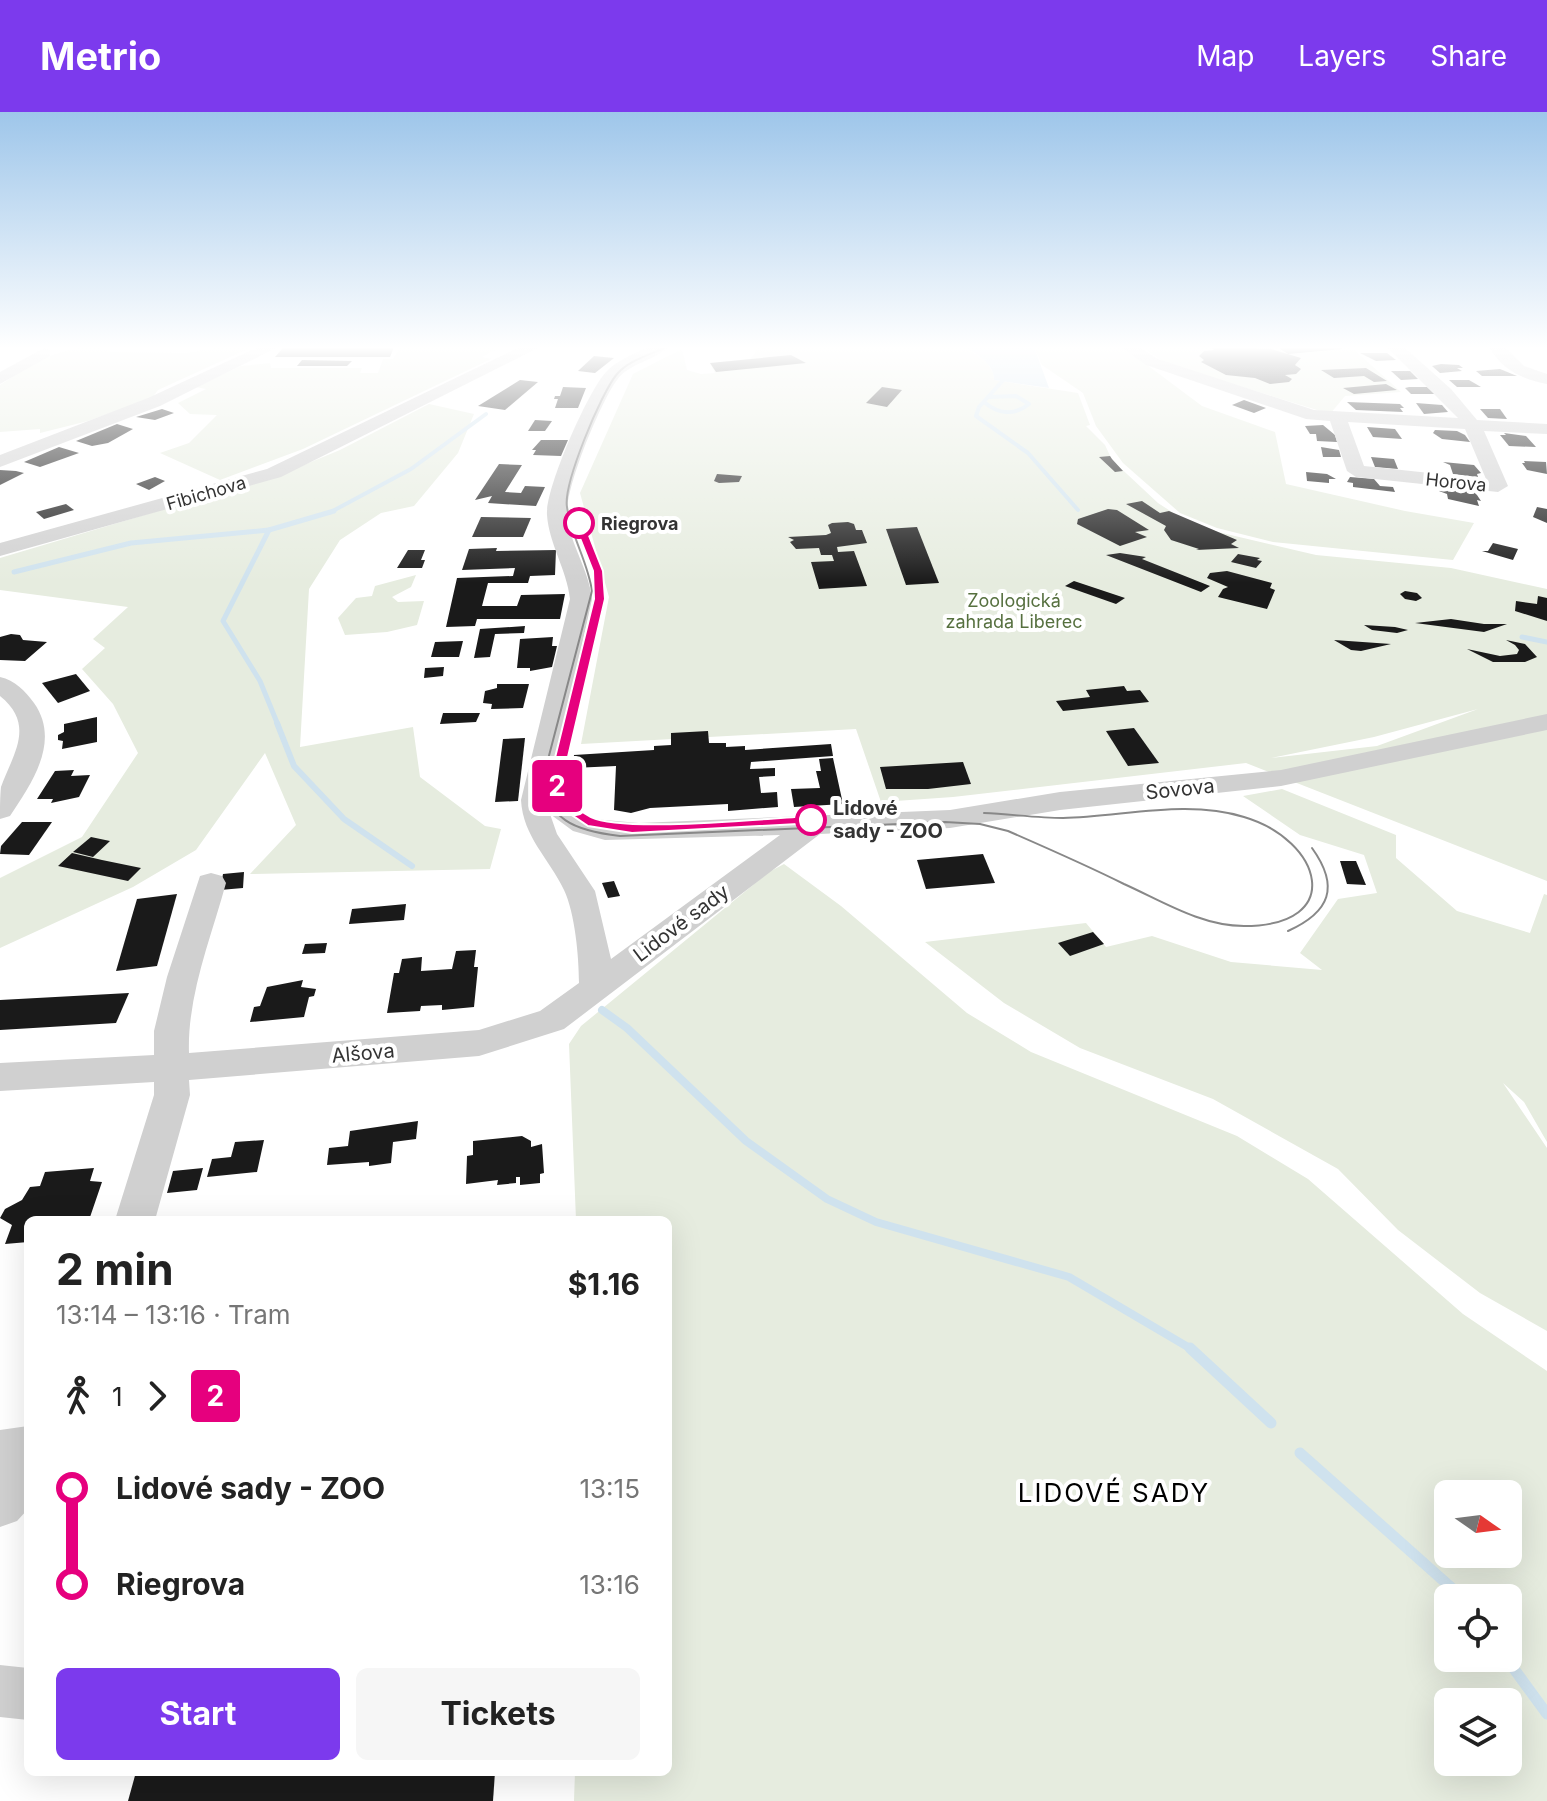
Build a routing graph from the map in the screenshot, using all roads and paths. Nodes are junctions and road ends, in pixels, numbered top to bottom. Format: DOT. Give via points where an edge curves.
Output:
graph roads {
  1 [pos="1474,425"];
  2 [pos="87,426"];
  3 [pos="371,426"];
  4 [pos="589,426"];
  5 [pos="1340,426"];
  6 [pos="1489,426"];
  7 [pos="1547,429"];
  8 [pos="56,437"];
  9 [pos="0,440"];
  10 [pos="0,461"];
  11 [pos="0,550"];
  12 [pos="0,684"];
  13 [pos="1547,722"];
  14 [pos="542,763"];
  15 [pos="0,810"];
  16 [pos="811,826"];
  17 [pos="211,883"];
  18 [pos="595,986"];
  19 [pos="552,1020"];
  20 [pos="171,1068"];
  21 [pos="0,1077"];
  22 [pos="136,1216"];
  23 [pos="24,1450"];
  24 [pos="0,1453"];
  25 [pos="24,1480"];
  26 [pos="0,1504"];
  27 [pos="0,1691"];
  28 [pos="24,1694"];
  1 -- 5 [label="street, Horova" via="1498,486 1356,471"];
  2 -- 8 [label="street"];
  3 -- 11 [label="street, Fibichova" via="274,473"];
  4 -- 14 [label="street" via="558,498 558,519 581,581 581,599"];
  6 -- 7 [label="street"];
  8 -- 9 [label="street"];
  8 -- 10 [label="street"];
  12 -- 15 [label="street" via="19,695 31,720 33,748 19,783"];
  13 -- 16 [label="street, Sovova" via="1281,778 1060,801 950,819"];
  14 -- 16 [label="street" via="557,806 589,827 639,832"];
  14 -- 18 [label="street" via="536,814 580,891 595,960"];
  16 -- 18 [label="street, Lidové sady"];
  17 -- 20 [label="street" via="171,1031"];
  18 -- 19 [label="street, Lidové sady"];
  19 -- 20 [label="street, Alšova" via="479,1043"];
  20 -- 21 [label="street, Alšova"];
  20 -- 22 [label="street" via="172,1095"];
  23 -- 24 [label="street"];
  25 -- 26 [label="street"];
  27 -- 28 [label="street"];
}
